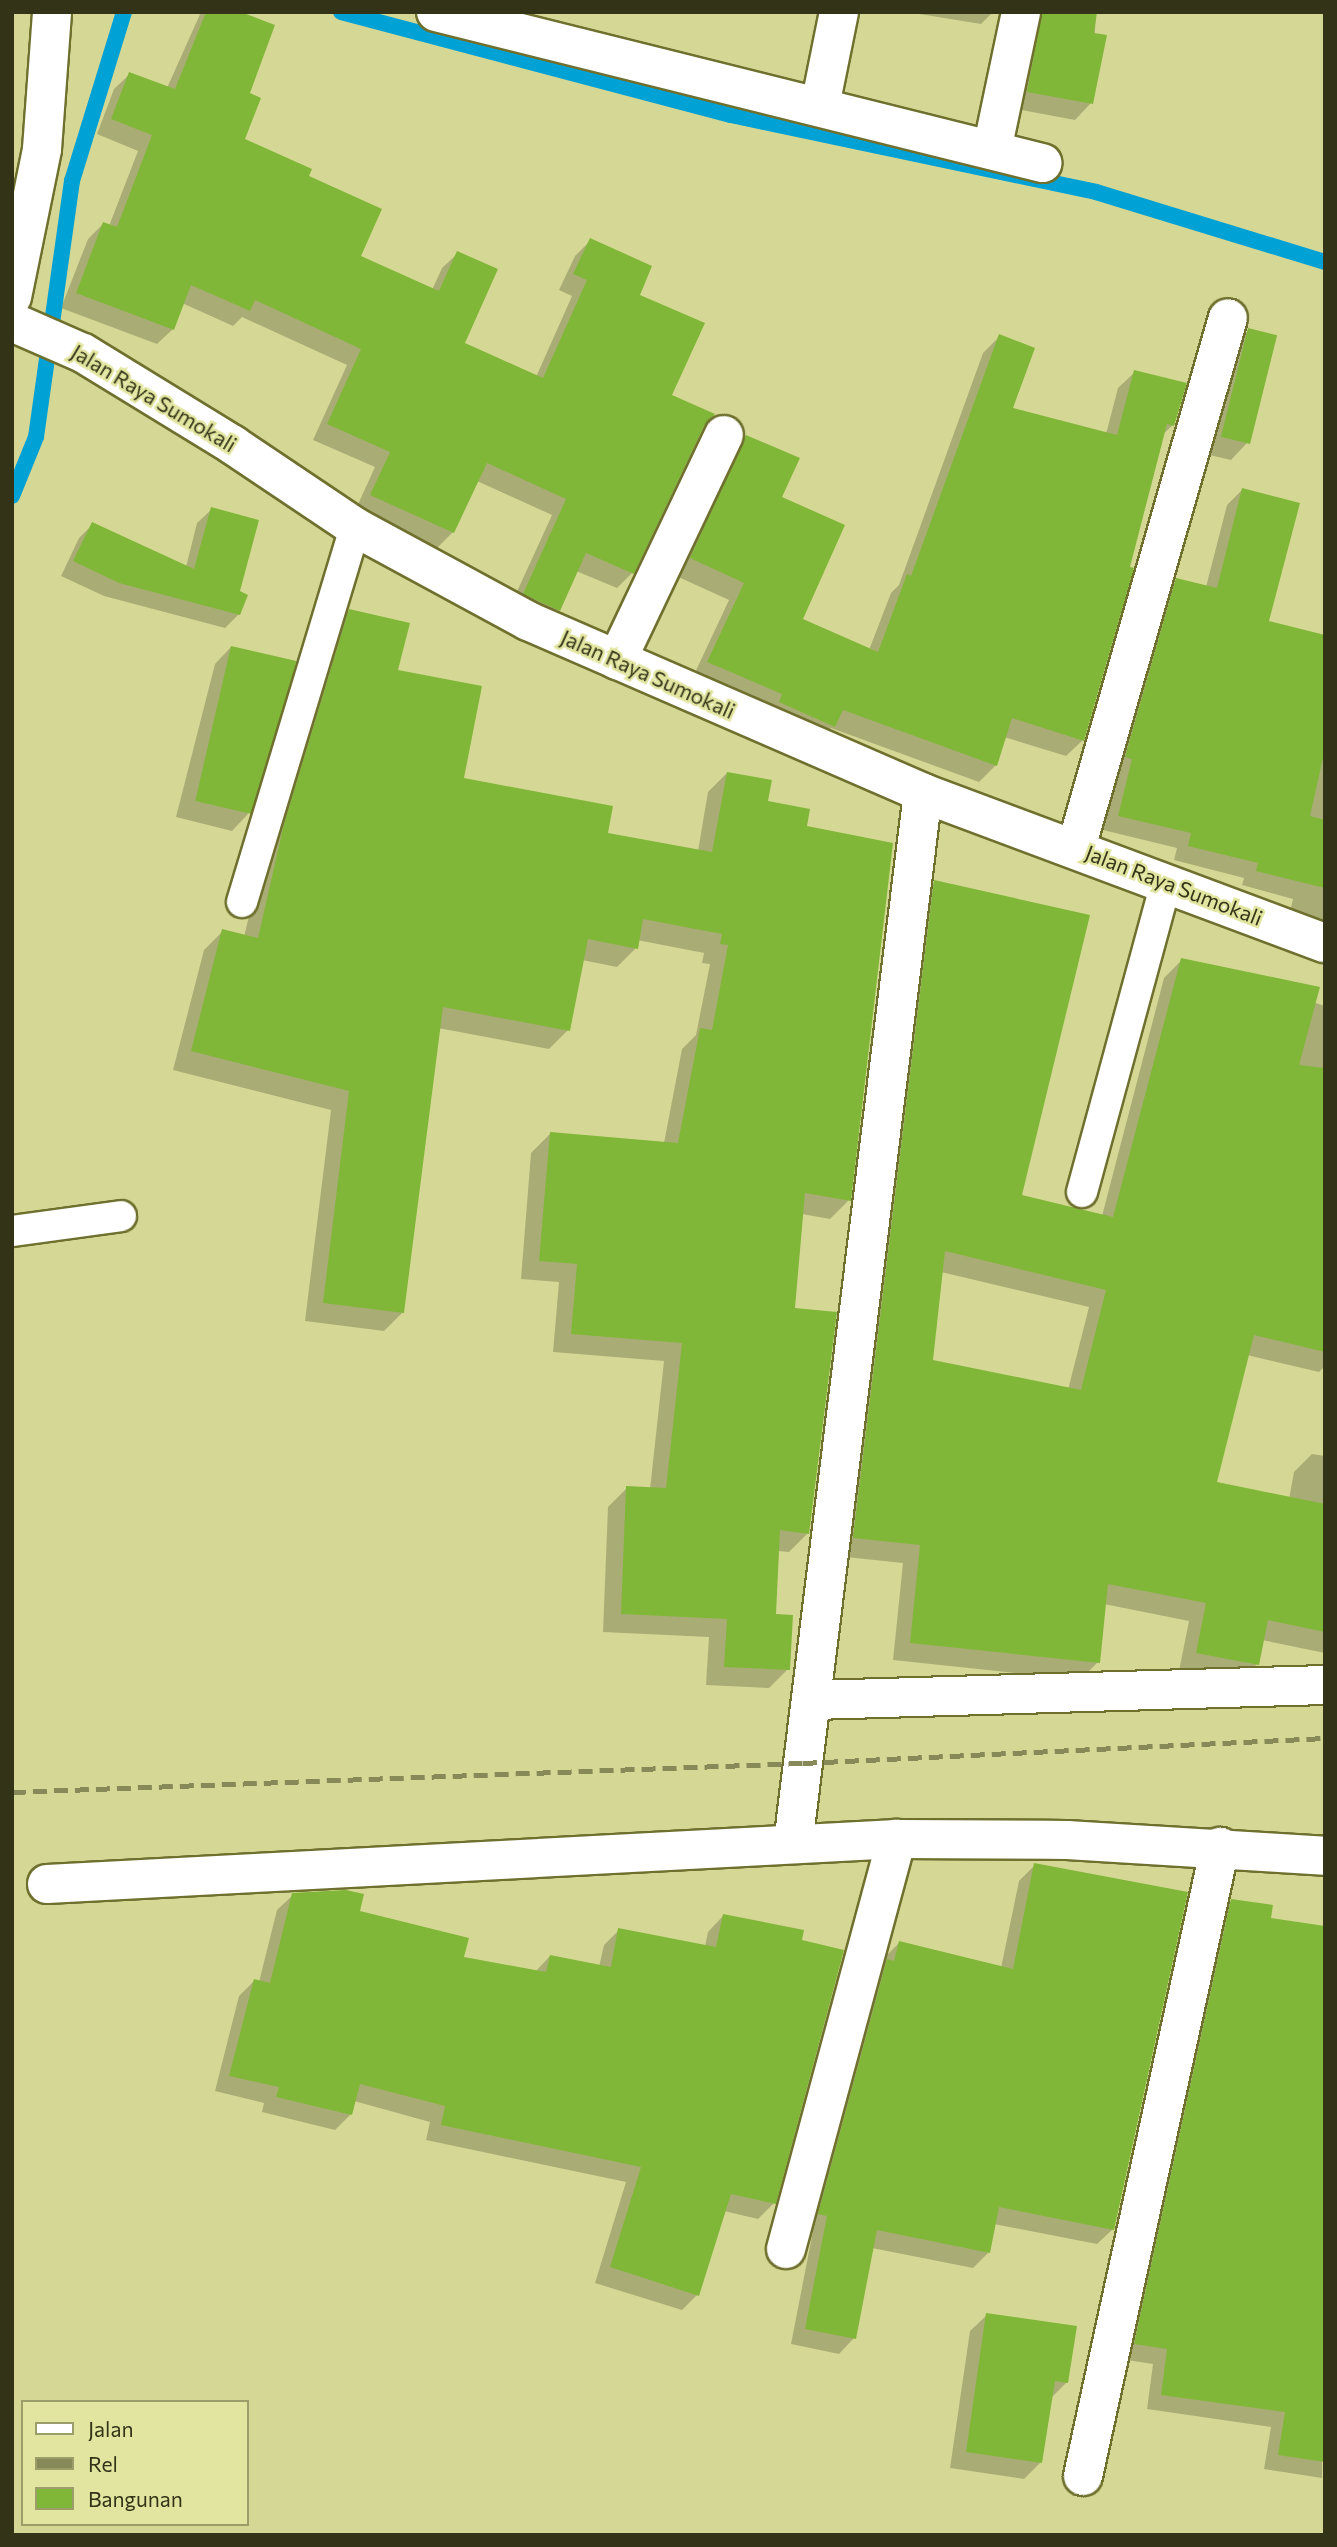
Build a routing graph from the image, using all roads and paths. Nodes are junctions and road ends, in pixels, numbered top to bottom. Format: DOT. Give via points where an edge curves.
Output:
graph roads {
  1 [pos="52,12"];
  2 [pos="436,12"];
  3 [pos="839,12"];
  4 [pos="1021,12"];
  5 [pos="820,106"];
  6 [pos="992,150"];
  7 [pos="1042,163"];
  8 [pos="12,297"];
  9 [pos="1228,318"];
  10 [pos="37,332"];
  11 [pos="724,435"];
  12 [pos="355,527"];
  13 [pos="617,660"];
  14 [pos="923,793"];
  15 [pos="1076,848"];
  16 [pos="1166,882"];
  17 [pos="242,902"];
  18 [pos="1325,943"];
  19 [pos="1082,1192"];
  20 [pos="121,1216"];
  21 [pos="12,1231"];
  22 [pos="1325,1685"];
  23 [pos="814,1700"];
  24 [pos="897,1839"];
  25 [pos="793,1844"];
  26 [pos="1220,1847"];
  27 [pos="1325,1856"];
  28 [pos="47,1884"];
  29 [pos="786,2249"];
  30 [pos="1083,2476"];
  1 -- 8 [label="street" via="42,149"];
  2 -- 5 [label="street"];
  3 -- 5 [label="street"];
  4 -- 6 [label="street"];
  5 -- 6 [label="street"];
  6 -- 7 [label="street"];
  9 -- 15 [label="street"];
  10 -- 12 [label="street, Jalan Raya Sumokali" via="233,445"];
  11 -- 13 [label="street"];
  12 -- 13 [label="street, Jalan Raya Sumokali" via="528,621"];
  12 -- 17 [label="lane"];
  13 -- 14 [label="street, Jalan Raya Sumokali"];
  14 -- 15 [label="street, Jalan Raya Sumokali"];
  14 -- 23 [label="street"];
  15 -- 16 [label="street, Jalan Raya Sumokali"];
  16 -- 18 [label="street, Jalan Raya Sumokali"];
  16 -- 19 [label="lane"];
  20 -- 21 [label="lane"];
  22 -- 23 [label="street"];
  23 -- 25 [label="street"];
  24 -- 25 [label="street"];
  24 -- 26 [label="street"];
  24 -- 29 [label="street"];
  25 -- 28 [label="street"];
  26 -- 27 [label="street"];
  26 -- 30 [label="street"];
}
